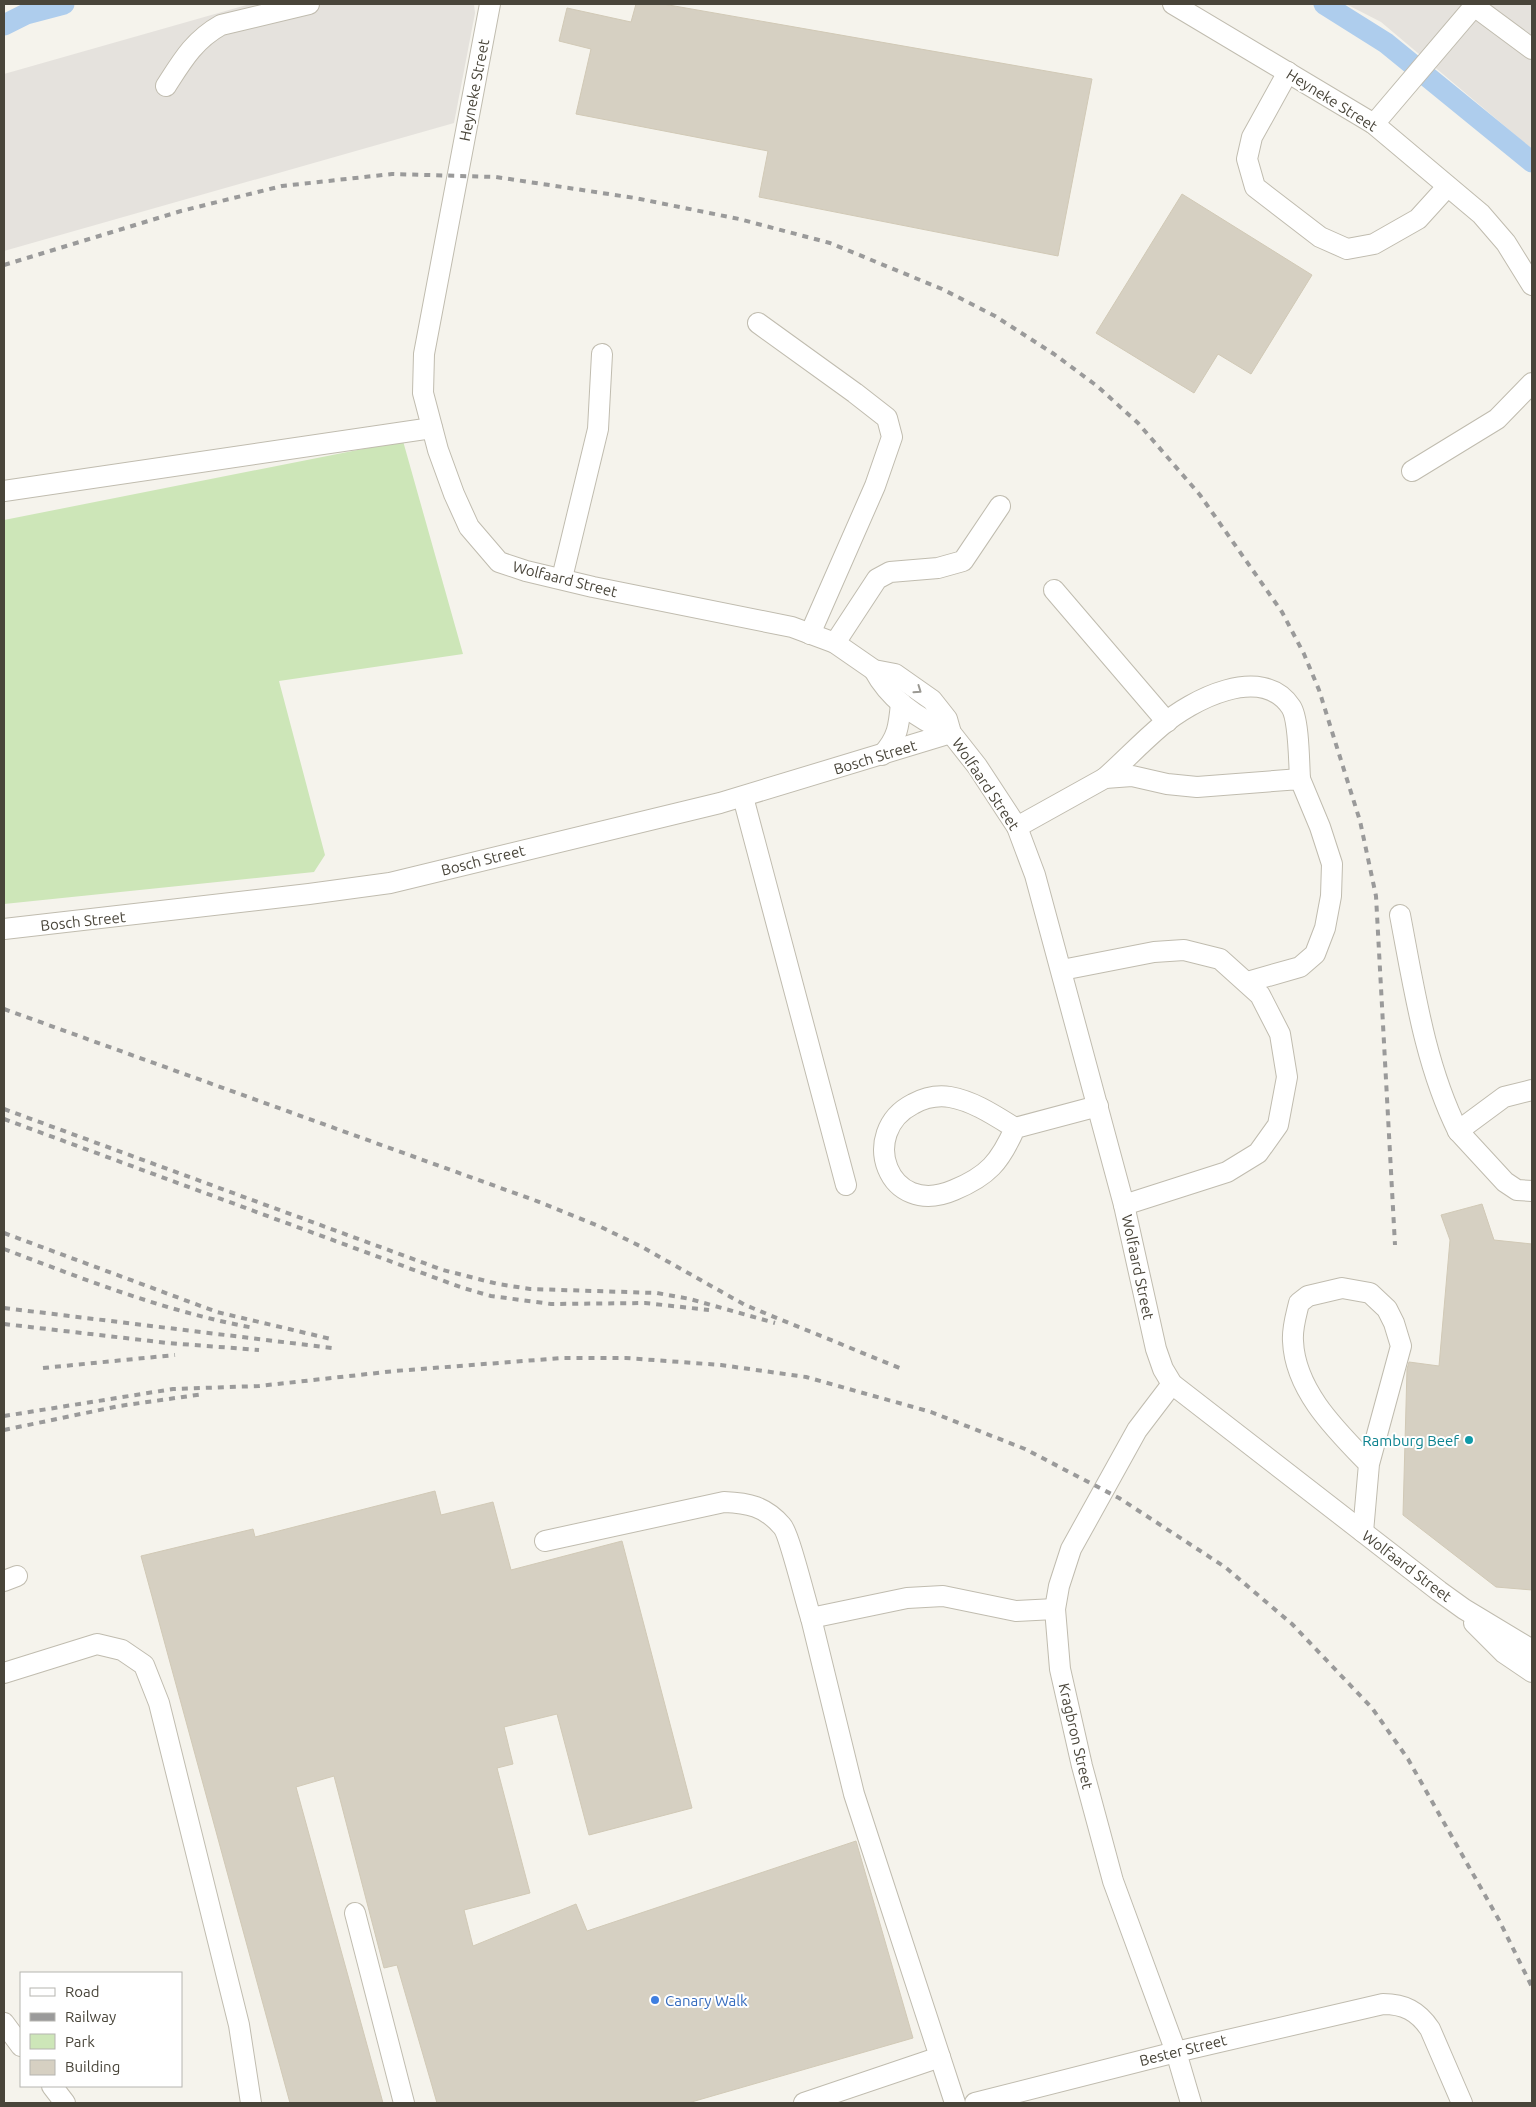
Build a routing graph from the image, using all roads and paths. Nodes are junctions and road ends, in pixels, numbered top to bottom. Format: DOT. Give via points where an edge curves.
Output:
graph roads {
  1 [pos="309,4"];
  2 [pos="490,4"];
  3 [pos="1173,4"];
  4 [pos="1475,5"];
  5 [pos="1532,49"];
  6 [pos="1288,72"];
  7 [pos="166,86"];
  8 [pos="1374,124"];
  9 [pos="457,176"];
  10 [pos="1447,187"];
  11 [pos="1532,285"];
  12 [pos="758,323"];
  13 [pos="602,354"];
  14 [pos="1532,383"];
  15 [pos="432,428"];
  16 [pos="1412,471"];
  17 [pos="4,491"];
  18 [pos="1000,506"];
  19 [pos="562,578"];
  20 [pos="1054,590"];
  21 [pos="810,634"];
  22 [pos="836,643"];
  23 [pos="874,670"];
  24 [pos="901,703"];
  25 [pos="1167,722"];
  26 [pos="951,734"];
  27 [pos="882,755"];
  28 [pos="1105,778"];
  29 [pos="1300,779"];
  30 [pos="742,797"];
  31 [pos="1017,827"];
  32 [pos="1400,915"];
  33 [pos="4,929"];
  34 [pos="1062,970"];
  35 [pos="1247,982"];
  36 [pos="1532,1090"];
  37 [pos="1098,1106"];
  38 [pos="1014,1128"];
  39 [pos="1458,1131"];
  40 [pos="846,1185"];
  41 [pos="1532,1191"];
  42 [pos="1124,1205"];
  43 [pos="1172,1384"];
  44 [pos="1369,1464"];
  45 [pos="1363,1532"];
  46 [pos="545,1541"];
  47 [pos="1055,1609"];
  48 [pos="1464,1609"];
  49 [pos="811,1618"];
  50 [pos="1532,1650"];
  51 [pos="1532,1672"];
  52 [pos="4,1673"];
  53 [pos="356,1913"];
  54 [pos="4,2023"];
  55 [pos="20,2045"];
  56 [pos="1176,2052"];
  57 [pos="940,2057"];
  58 [pos="53,2087"];
  59 [pos="65,2103"];
  60 [pos="251,2103"];
  61 [pos="404,2103"];
  62 [pos="804,2103"];
  63 [pos="955,2103"];
  64 [pos="975,2103"];
  65 [pos="1191,2103"];
  66 [pos="1462,2103"];
  1 -- 7 [label="street" via="220,25 191,47"];
  2 -- 9 [label="street, Heyneke Street"];
  3 -- 6 [label="street, Heyneke Street"];
  4 -- 5 [label="street"];
  4 -- 8 [label="street"];
  6 -- 8 [label="street, Heyneke Street"];
  6 -- 10 [label="street" via="1252,137 1247,159 1255,187 1320,236 1346,249 1374,244 1418,219"];
  8 -- 10 [label="street, Heyneke Street"];
  9 -- 15 [label="street, Wolfaard Street" via="424,354 423,393"];
  10 -- 11 [label="street, Heyneke Street" via="1481,214 1506,243"];
  12 -- 21 [label="street" via="887,418 892,437 875,486"];
  13 -- 19 [label="street" via="598,430"];
  14 -- 16 [label="street" via="1497,419"];
  15 -- 17 [label="street"];
  15 -- 19 [label="street, Wolfaard Street" via="454,494 469,527 487,549 499,562"];
  18 -- 22 [label="street" via="963,561 938,568 890,572 877,579"];
  19 -- 21 [label="street, Wolfaard Street" via="792,627"];
  20 -- 25 [label="street"];
  21 -- 22 [label="street, Wolfaard Street"];
  22 -- 23 [label="street, Wolfaard Street"];
  23 -- 24 [label="street, Wolfaard Street" via="882,685"];
  23 -- 26 [label="street, Wolfaard Street, one-way" via="895,674 932,700 947,719"];
  24 -- 26 [label="street, Wolfaard Street" via="929,724"];
  24 -- 27 [label="street" via="893,743"];
  25 -- 28 [label="street"];
  25 -- 29 [label="street" via="1226,689 1255,686 1276,691 1292,708"];
  26 -- 27 [label="street, Bosch Street"];
  26 -- 31 [label="street, Wolfaard Street" via="977,766"];
  27 -- 30 [label="street, Bosch Street"];
  28 -- 29 [label="street" via="1132,776 1167,784 1198,786"];
  28 -- 31 [label="street"];
  29 -- 35 [label="street" via="1332,864 1332,896 1325,928 1315,954 1300,967"];
  30 -- 33 [label="street, Bosch Street" via="390,883"];
  30 -- 40 [label="street"];
  31 -- 34 [label="street, Wolfaard Street" via="1035,875"];
  32 -- 39 [label="street" via="1431,1058 1443,1102"];
  34 -- 35 [label="street" via="1154,952 1184,950 1220,959"];
  34 -- 37 [label="street, Wolfaard Street"];
  35 -- 42 [label="street" via="1260,995 1280,1034 1287,1077 1278,1125 1258,1153 1227,1172"];
  36 -- 39 [label="street" via="1504,1097"];
  37 -- 38 [label="street"];
  37 -- 42 [label="street, Wolfaard Street"];
  38 -- 38 [label="street" via="971,1103 948,1097 923,1098 904,1108 890,1123 884,1146 887,1169 898,1186 910,1194 945,1194 986,1173 997,1162"];
  39 -- 41 [label="street" via="1506,1182 1517,1190"];
  42 -- 43 [label="street, Wolfaard Street" via="1156,1349 1162,1369"];
  43 -- 45 [label="street, Wolfaard Street"];
  43 -- 47 [label="street, Kragbron Street" via="1137,1430 1071,1549 1058,1586"];
  44 -- 44 [label="street" via="1401,1346 1394,1323 1387,1309 1370,1293 1342,1288 1308,1296 1299,1303 1294,1324 1297,1363 1324,1415"];
  44 -- 45 [label="street"];
  45 -- 48 [label="street, Wolfaard Street"];
  46 -- 49 [label="street" via="724,1502 748,1503 784,1527"];
  47 -- 49 [label="street" via="1016,1611 943,1596 907,1598"];
  47 -- 56 [label="street, Kragbron Street" via="1060,1669 1113,1881"];
  48 -- 50 [label="street, Wolfaard Street"];
  48 -- 51 [label="street" via="1476,1626 1504,1653"];
  49 -- 57 [label="street" via="854,1794"];
  52 -- 60 [label="street" via="97,1644 122,1650 144,1666 159,1703 239,2025"];
  53 -- 61 [label="street"];
  54 -- 55 [label="street"];
  56 -- 64 [label="street, Bester Street"];
  56 -- 65 [label="street, Kragbron Street"];
  56 -- 66 [label="street, Bester Street" via="1368,2006 1392,2004 1408,2008 1424,2020"];
  57 -- 62 [label="street"];
  57 -- 63 [label="street"];
  58 -- 59 [label="street"];
}
